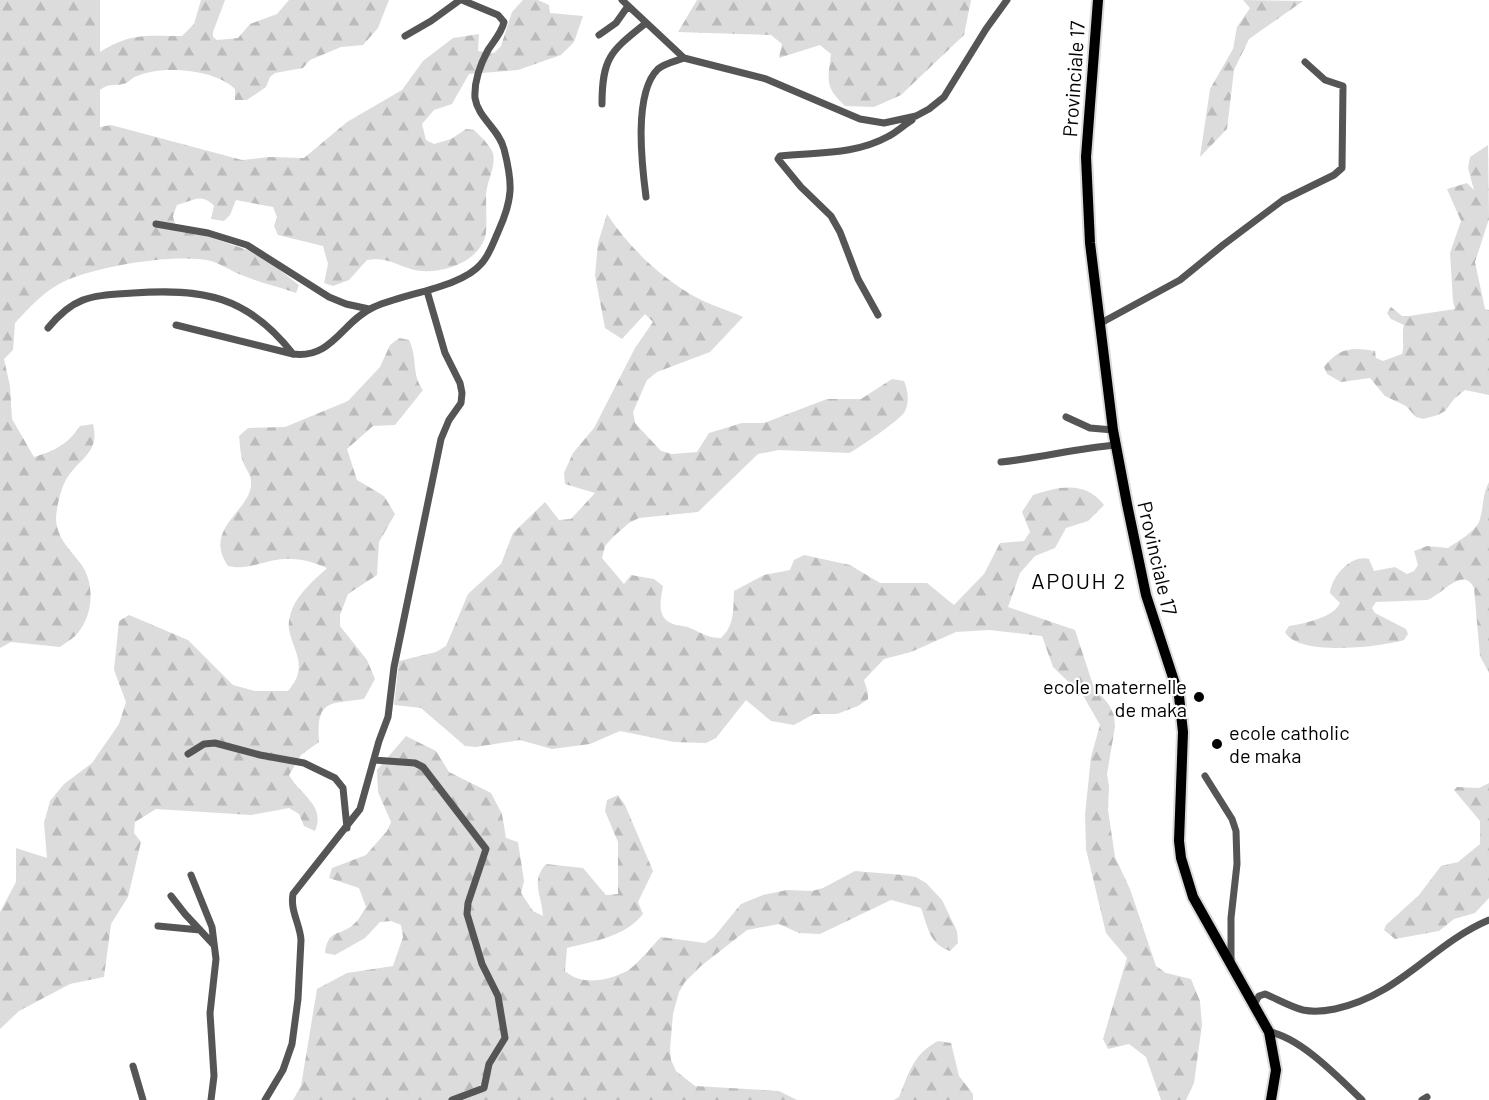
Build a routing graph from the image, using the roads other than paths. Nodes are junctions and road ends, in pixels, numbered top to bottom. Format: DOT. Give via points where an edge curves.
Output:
graph roads {
  1 [pos="461,0"];
  2 [pos="622,0"];
  3 [pos="1007,0"];
  4 [pos="1098,0"];
  5 [pos="628,6"];
  6 [pos="646,23"];
  7 [pos="599,34"];
  8 [pos="405,36"];
  9 [pos="684,58"];
  10 [pos="1305,62"];
  11 [pos="602,104"];
  12 [pos="916,116"];
  13 [pos="646,197"];
  14 [pos="156,224"];
  15 [pos="427,291"];
  16 [pos="369,309"];
  17 [pos="878,315"];
  18 [pos="1099,324"];
  19 [pos="176,325"];
  20 [pos="48,328"];
  21 [pos="293,354"];
  22 [pos="1066,417"];
  23 [pos="1113,430"];
  24 [pos="1116,445"];
  25 [pos="1002,462"];
  26 [pos="188,754"];
  27 [pos="374,760"];
  28 [pos="1205,776"];
  29 [pos="347,828"];
  30 [pos="191,875"];
  31 [pos="171,896"];
  32 [pos="1489,921"];
  33 [pos="158,926"];
  34 [pos="201,930"];
  35 [pos="213,944"];
  36 [pos="1231,962"];
  37 [pos="1254,1004"];
  38 [pos="1269,1032"];
  39 [pos="133,1066"];
  40 [pos="143,1100"];
  41 [pos="211,1100"];
  42 [pos="265,1100"];
  43 [pos="453,1100"];
  44 [pos="1271,1100"];
  45 [pos="1362,1100"];
  1 -- 8 [label="street"];
  1 -- 15 [label="street" via="498,15 504,22 483,60 475,97 503,146 510,201 480,266"];
  2 -- 5 [label="street"];
  3 -- 12 [label="street" via="944,97"];
  4 -- 18 [label="main road, Provinciale 17" via="1086,157"];
  5 -- 6 [label="street"];
  5 -- 7 [label="street" via="616,23"];
  6 -- 9 [label="street"];
  6 -- 11 [label="street" via="608,61 603,71"];
  9 -- 12 [label="street" via="766,79 860,119 884,123"];
  9 -- 13 [label="street" via="659,68 646,95 640,149"];
  10 -- 18 [label="street" via="1325,80 1343,86 1342,168 1273,207 1180,280"];
  12 -- 17 [label="street" via="890,136 870,145 778,159 831,216"];
  14 -- 16 [label="street" via="247,245 329,297"];
  15 -- 16 [label="street"];
  15 -- 27 [label="street" via="462,400 441,438 394,668 388,717"];
  16 -- 21 [label="street" via="319,351 303,356"];
  18 -- 23 [label="main road, Provinciale 17"];
  19 -- 21 [label="street"];
  20 -- 21 [label="street" via="68,306 91,297 165,291 198,293 232,304 257,318"];
  22 -- 23 [label="street" via="1090,428"];
  23 -- 24 [label="main road, Provinciale 17"];
  24 -- 25 [label="street"];
  24 -- 36 [label="main road, Provinciale 17" via="1146,595 1179,696 1183,732 1181,858 1193,897"];
  26 -- 29 [label="street" via="204,744 215,743 315,767 335,778 343,788"];
  27 -- 29 [label="street" via="360,809"];
  27 -- 43 [label="street" via="423,767 486,849 468,903 468,921 483,967 498,996 505,1038 489,1064 484,1088"];
  28 -- 36 [label="street" via="1236,831"];
  29 -- 42 [label="street" via="293,894 293,912 301,940 295,1025 286,1063"];
  30 -- 35 [label="street" via="210,920"];
  31 -- 34 [label="street"];
  32 -- 37 [label="street" via="1477,925 1373,997 1325,1011 1303,1010 1265,994"];
  33 -- 34 [label="street"];
  34 -- 35 [label="street"];
  35 -- 41 [label="street" via="216,966 210,1013 214,1076"];
  36 -- 37 [label="main road, Provinciale 17"];
  37 -- 38 [label="main road, Provinciale 17"];
  38 -- 44 [label="main road, Provinciale 17" via="1276,1070"];
  38 -- 45 [label="street" via="1287,1037"];
  39 -- 40 [label="street"];
}
